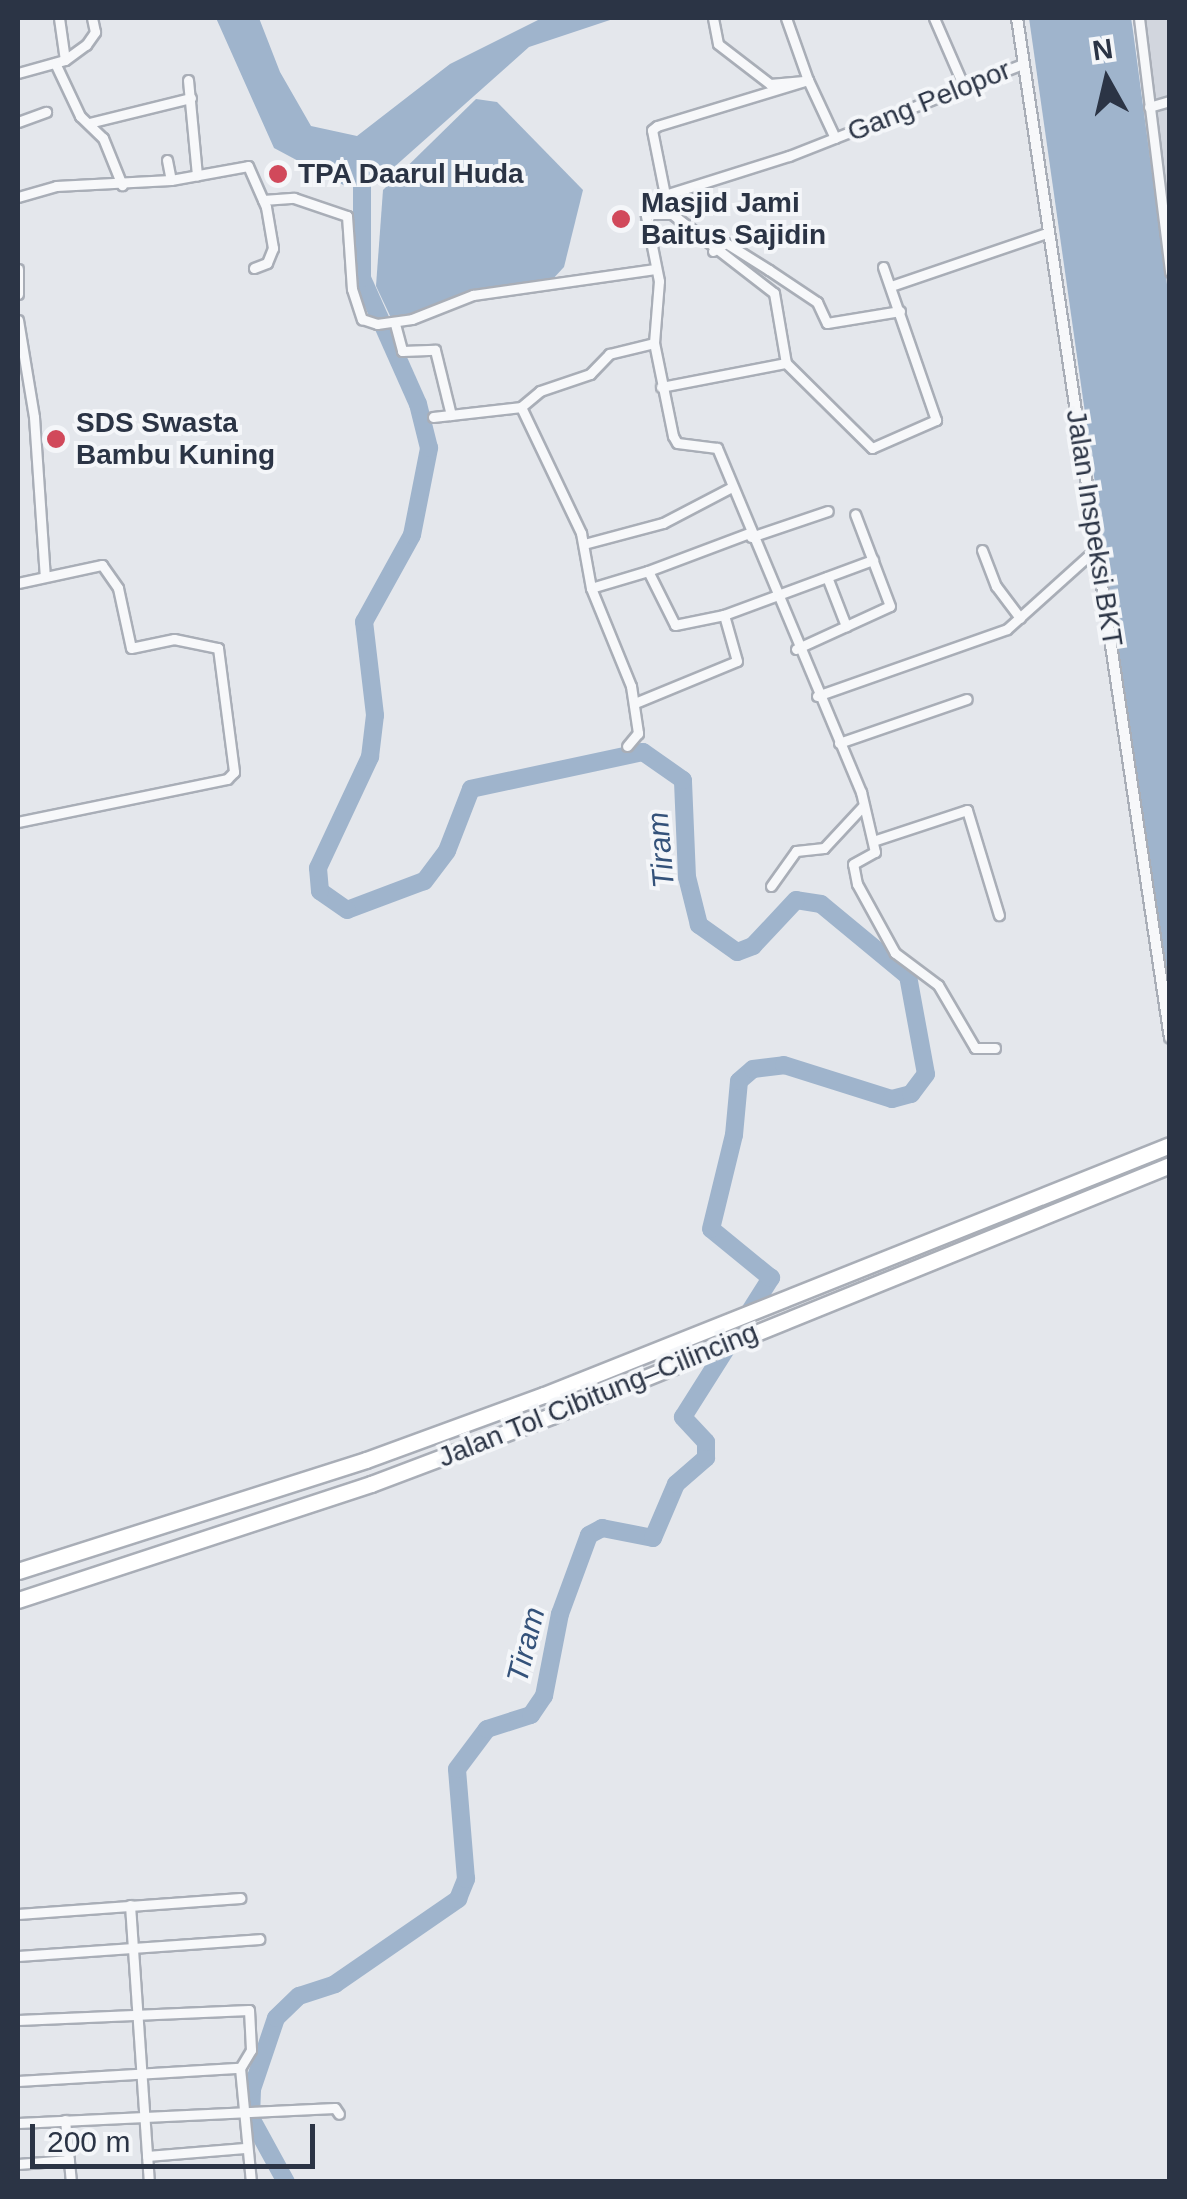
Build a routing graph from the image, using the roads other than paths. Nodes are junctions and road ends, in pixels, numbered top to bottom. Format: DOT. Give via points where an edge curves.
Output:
graph roads {
  1 [pos="59,18"];
  2 [pos="92,18"];
  3 [pos="713,18"];
  4 [pos="786,18"];
  5 [pos="936,18"];
  6 [pos="1016,18"];
  7 [pos="1139,18"];
  8 [pos="60,62"];
  9 [pos="1022,64"];
  10 [pos="18,74"];
  11 [pos="188,80"];
  12 [pos="806,81"];
  13 [pos="964,87"];
  14 [pos="192,98"];
  15 [pos="1170,102"];
  16 [pos="1150,106"];
  17 [pos="46,112"];
  18 [pos="18,122"];
  19 [pos="89,123"];
  20 [pos="835,138"];
  21 [pos="167,160"];
  22 [pos="197,176"];
  23 [pos="171,180"];
  24 [pos="122,185"];
  25 [pos="665,195"];
  26 [pos="18,197"];
  27 [pos="263,200"];
  28 [pos="646,214"];
  29 [pos="1046,232"];
  30 [pos="713,251"];
  31 [pos="883,267"];
  32 [pos="254,268"];
  33 [pos="18,269"];
  34 [pos="656,269"];
  35 [pos="1170,272"];
  36 [pos="890,286"];
  37 [pos="18,294"];
  38 [pos="900,311"];
  39 [pos="18,320"];
  40 [pos="392,324"];
  41 [pos="654,344"];
  42 [pos="786,363"];
  43 [pos="21,367"];
  44 [pos="661,386"];
  45 [pos="522,407"];
  46 [pos="451,415"];
  47 [pos="433,417"];
  48 [pos="732,486"];
  49 [pos="828,511"];
  50 [pos="855,514"];
  51 [pos="750,535"];
  52 [pos="584,544"];
  53 [pos="1098,547"];
  54 [pos="982,550"];
  55 [pos="873,560"];
  56 [pos="648,571"];
  57 [pos="45,576"];
  58 [pos="826,577"];
  59 [pos="18,583"];
  60 [pos="591,588"];
  61 [pos="774,596"];
  62 [pos="724,615"];
  63 [pos="1020,618"];
  64 [pos="846,626"];
  65 [pos="796,649"];
  66 [pos="817,696"];
  67 [pos="967,699"];
  68 [pos="635,703"];
  69 [pos="838,743"];
  70 [pos="627,746"];
  71 [pos="863,806"];
  72 [pos="18,822"];
  73 [pos="873,841"];
  74 [pos="771,886"];
  75 [pos="999,915"];
  76 [pos="1170,1038"];
  77 [pos="995,1048"];
  78 [pos="1170,1145"];
  79 [pos="1170,1165"];
  80 [pos="18,1571"];
  81 [pos="18,1600"];
  82 [pos="240,1898"];
  83 [pos="130,1905"];
  84 [pos="18,1914"];
  85 [pos="259,1939"];
  86 [pos="134,1948"];
  87 [pos="18,1956"];
  88 [pos="138,2012"];
  89 [pos="18,2020"];
  90 [pos="240,2068"];
  91 [pos="142,2074"];
  92 [pos="18,2081"];
  93 [pos="245,2112"];
  94 [pos="338,2114"];
  95 [pos="144,2116"];
  96 [pos="66,2120"];
  97 [pos="18,2123"];
  98 [pos="245,2148"];
  99 [pos="147,2156"];
  100 [pos="68,2160"];
  101 [pos="18,2164"];
  102 [pos="71,2182"];
  103 [pos="149,2182"];
  104 [pos="251,2182"];
  1 -- 8 [label="street"];
  2 -- 8 [label="street" via="90,41"];
  3 -- 12 [label="street" via="718,44 770,84"];
  4 -- 12 [label="street"];
  5 -- 13 [label="street"];
  6 -- 9 [label="street, Jalan Inspeksi BKT"];
  7 -- 16 [label="street"];
  8 -- 10 [label="street"];
  8 -- 19 [label="street"];
  9 -- 13 [label="street, Gang Pelopor"];
  9 -- 29 [label="street, Jalan Inspeksi BKT"];
  11 -- 14 [label="street"];
  12 -- 20 [label="street"];
  12 -- 25 [label="street" via="654,127"];
  13 -- 20 [label="street, Gang Pelopor"];
  14 -- 19 [label="street" via="150,103"];
  14 -- 22 [label="street"];
  15 -- 16 [label="street"];
  16 -- 35 [label="street"];
  17 -- 18 [label="street"];
  19 -- 24 [label="street"];
  20 -- 25 [label="street, Gang Pelopor"];
  21 -- 23 [label="street"];
  22 -- 23 [label="street"];
  22 -- 27 [label="street" via="248,166"];
  23 -- 24 [label="street"];
  24 -- 26 [label="street" via="56,186"];
  25 -- 28 [label="street" via="647,205"];
  27 -- 32 [label="street" via="272,254"];
  27 -- 40 [label="street" via="287,197 347,216 362,319"];
  28 -- 30 [label="street" via="672,214"];
  28 -- 34 [label="street"];
  29 -- 36 [label="street"];
  29 -- 53 [label="street, Jalan Inspeksi BKT"];
  30 -- 38 [label="street" via="726,243 769,270 817,302 827,324"];
  30 -- 42 [label="street" via="774,293"];
  31 -- 36 [label="street"];
  33 -- 37 [label="street"];
  34 -- 40 [label="street" via="474,295"];
  34 -- 41 [label="street"];
  36 -- 38 [label="street"];
  38 -- 42 [label="street" via="935,423 872,448"];
  39 -- 43 [label="street"];
  40 -- 46 [label="street" via="402,352 435,350"];
  41 -- 44 [label="street"];
  41 -- 45 [label="street" via="608,354 590,374 540,391"];
  42 -- 44 [label="street"];
  43 -- 57 [label="street"];
  44 -- 48 [label="street" via="677,442 716,446"];
  45 -- 46 [label="street"];
  45 -- 52 [label="street"];
  46 -- 47 [label="street"];
  48 -- 51 [label="street"];
  48 -- 52 [label="street" via="663,523"];
  49 -- 51 [label="street"];
  50 -- 55 [label="street"];
  51 -- 56 [label="street"];
  51 -- 61 [label="street"];
  52 -- 60 [label="street"];
  53 -- 63 [label="street"];
  53 -- 76 [label="street, Jalan Inspeksi BKT"];
  54 -- 63 [label="street" via="996,586"];
  55 -- 58 [label="street"];
  55 -- 64 [label="street" via="890,606"];
  56 -- 60 [label="street"];
  56 -- 62 [label="street" via="675,625"];
  57 -- 59 [label="street"];
  57 -- 72 [label="street" via="107,566 133,649 174,639 218,648 234,772 227,779"];
  58 -- 61 [label="street"];
  58 -- 64 [label="street"];
  60 -- 68 [label="street"];
  61 -- 62 [label="street"];
  61 -- 65 [label="street"];
  62 -- 68 [label="street" via="737,661"];
  63 -- 66 [label="street" via="984,639"];
  64 -- 65 [label="street"];
  65 -- 66 [label="street"];
  66 -- 69 [label="street"];
  67 -- 69 [label="street"];
  68 -- 70 [label="street" via="638,733"];
  69 -- 71 [label="street"];
  71 -- 73 [label="street"];
  71 -- 74 [label="street" via="824,848 796,852"];
  73 -- 75 [label="street" via="968,811"];
  73 -- 77 [label="street" via="874,855 852,869 889,946 916,974 938,985 976,1048"];
  78 -- 80 [label="highway, Jalan Tol Cibitung–Cilincing" via="509,1408"];
  79 -- 81 [label="highway, Jalan Tol Cibitung–Cilincing" via="533,1423"];
  82 -- 83 [label="street"];
  83 -- 84 [label="street"];
  83 -- 86 [label="street"];
  85 -- 86 [label="street"];
  86 -- 87 [label="street"];
  86 -- 88 [label="street"];
  88 -- 89 [label="street"];
  88 -- 90 [label="street" via="244,2007 252,2017 252,2039"];
  88 -- 91 [label="street"];
  90 -- 91 [label="street"];
  90 -- 93 [label="street"];
  91 -- 92 [label="street"];
  91 -- 95 [label="street"];
  93 -- 94 [label="street" via="335,2108"];
  93 -- 95 [label="street"];
  93 -- 98 [label="street"];
  95 -- 96 [label="street"];
  95 -- 99 [label="street"];
  96 -- 97 [label="street"];
  96 -- 100 [label="street"];
  98 -- 99 [label="street"];
  98 -- 104 [label="street"];
  99 -- 103 [label="street"];
  100 -- 101 [label="street"];
  100 -- 102 [label="street"];
}
